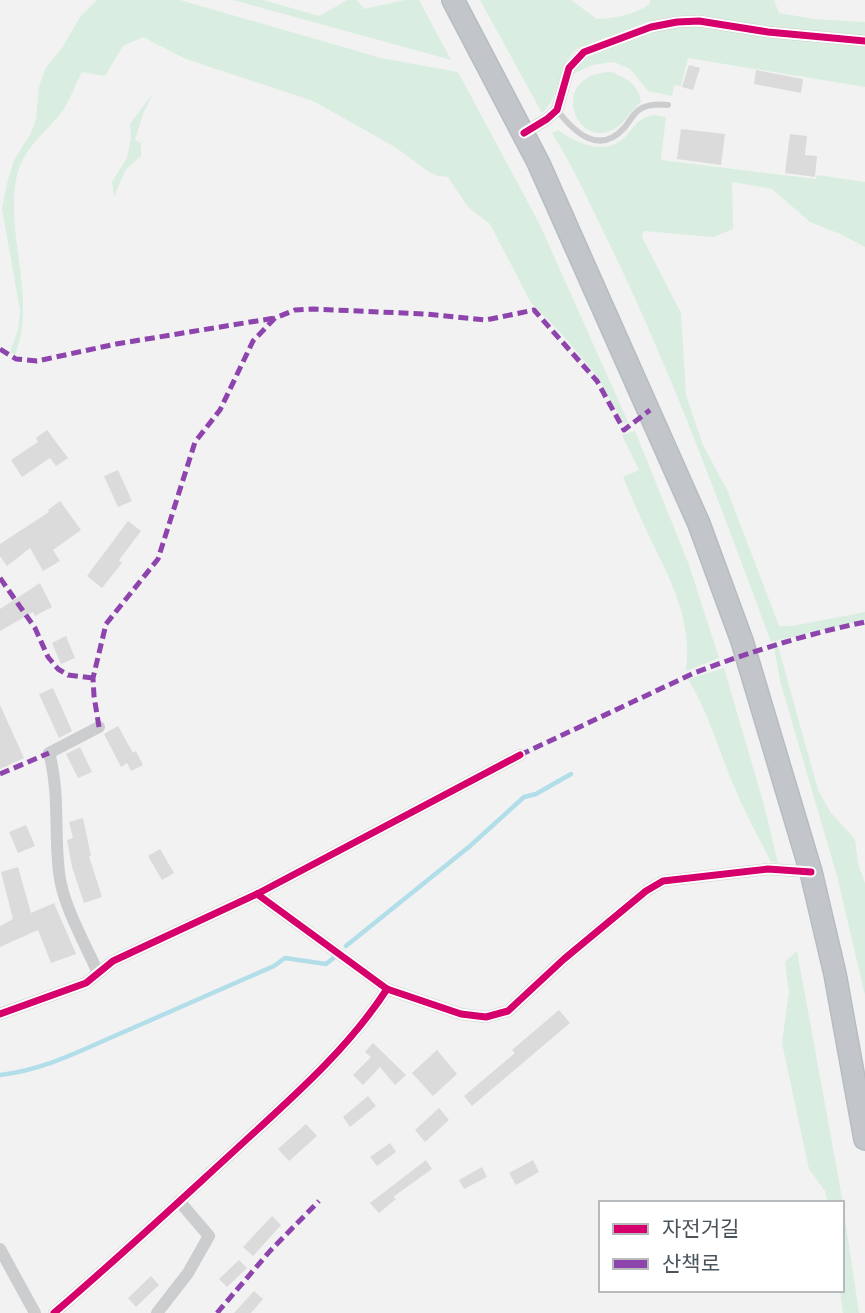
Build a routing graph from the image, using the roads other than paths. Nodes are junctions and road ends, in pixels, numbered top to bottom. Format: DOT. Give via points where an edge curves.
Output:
graph roads {
  1 [pos="453,0"];
  2 [pos="865,41"];
  3 [pos="668,105"];
  4 [pos="557,110"];
  5 [pos="524,134"];
  6 [pos="99,727"];
  7 [pos="520,755"];
  8 [pos="811,872"];
  9 [pos="257,894"];
  10 [pos="98,973"];
  11 [pos="387,989"];
  12 [pos="0,1014"];
  13 [pos="865,1139"];
  14 [pos="179,1201"];
  15 [pos="0,1249"];
  16 [pos="35,1313"];
  17 [pos="54,1313"];
  18 [pos="157,1313"];
  1 -- 5 [label="highway"];
  2 -- 4 [label="street" via="699,21 651,27 584,52 569,68"];
  3 -- 4 [label="lane" via="641,108 624,129 610,139 597,140 575,131"];
  4 -- 5 [label="street"];
  5 -- 8 [label="highway" via="699,524 742,641"];
  6 -- 10 [label="street" via="49,753 56,791 59,873"];
  7 -- 9 [label="street"];
  8 -- 11 [label="street" via="768,869 663,881 564,959 508,1011 486,1017 461,1014"];
  8 -- 13 [label="highway"];
  9 -- 10 [label="street" via="113,961"];
  9 -- 11 [label="street"];
  10 -- 12 [label="street" via="86,982"];
  11 -- 14 [label="street" via="372,1013 295,1095"];
  14 -- 17 [label="street"];
  14 -- 18 [label="street" via="209,1236"];
  15 -- 16 [label="street"];
}
